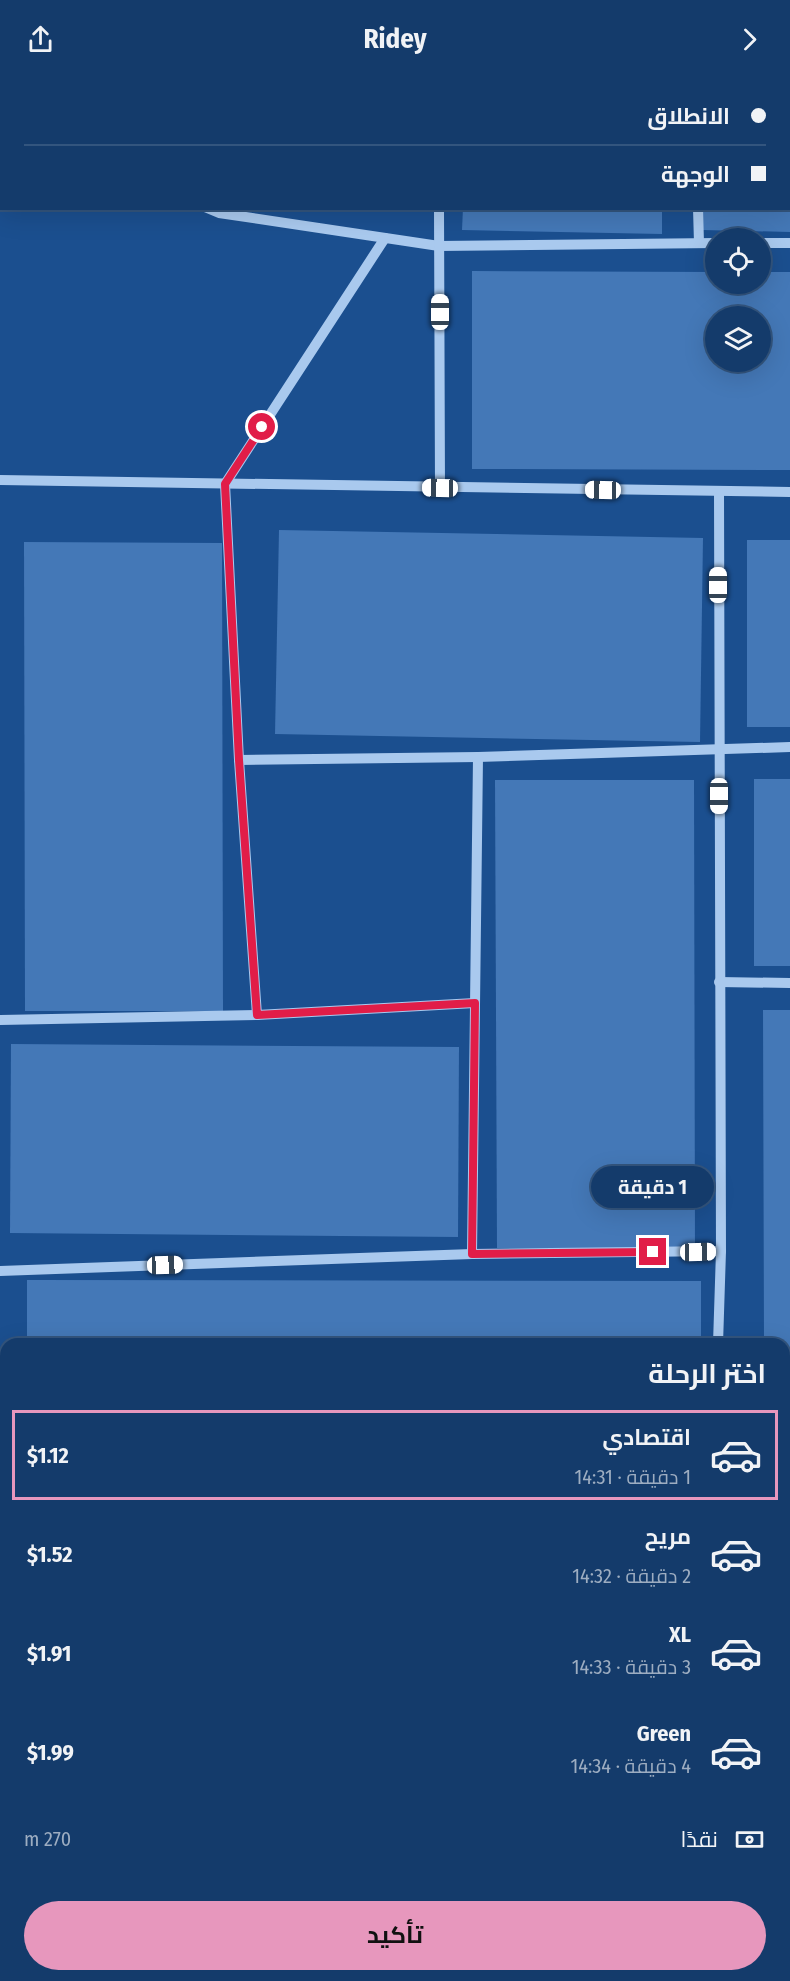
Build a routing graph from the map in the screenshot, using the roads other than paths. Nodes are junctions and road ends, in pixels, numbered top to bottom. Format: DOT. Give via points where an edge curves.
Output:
graph roads {
  1 [pos="212,210"];
  2 [pos="440,210"];
  3 [pos="698,210"];
  4 [pos="385,238"];
  5 [pos="699,243"];
  6 [pos="705,243"];
  7 [pos="771,243"];
  8 [pos="790,243"];
  9 [pos="440,246"];
  10 [pos="0,480"];
  11 [pos="225,484"];
  12 [pos="440,488"];
  13 [pos="718,492"];
  14 [pos="790,492"];
  15 [pos="790,747"];
  16 [pos="718,749"];
  17 [pos="478,757"];
  18 [pos="239,760"];
  19 [pos="719,982"];
  20 [pos="790,983"];
  21 [pos="475,1003"];
  22 [pos="257,1015"];
  23 [pos="0,1020"];
  24 [pos="721,1251"];
  25 [pos="472,1254"];
  26 [pos="0,1271"];
  27 [pos="718,1338"];
  1 -- 4 [label="street"];
  2 -- 9 [label="street"];
  3 -- 5 [label="street"];
  4 -- 9 [label="street"];
  4 -- 11 [label="street"];
  5 -- 6 [label="street"];
  5 -- 9 [label="street"];
  7 -- 8 [label="street"];
  9 -- 12 [label="street"];
  10 -- 11 [label="street"];
  11 -- 12 [label="street"];
  11 -- 18 [label="street"];
  12 -- 13 [label="street"];
  13 -- 14 [label="street"];
  13 -- 16 [label="street"];
  15 -- 16 [label="street"];
  16 -- 17 [label="street"];
  16 -- 19 [label="street"];
  17 -- 18 [label="street"];
  17 -- 21 [label="street"];
  18 -- 22 [label="street"];
  19 -- 20 [label="street"];
  19 -- 24 [label="street"];
  21 -- 22 [label="street"];
  21 -- 25 [label="street"];
  22 -- 23 [label="street"];
  24 -- 25 [label="street"];
  24 -- 27 [label="street"];
  25 -- 26 [label="street"];
}
